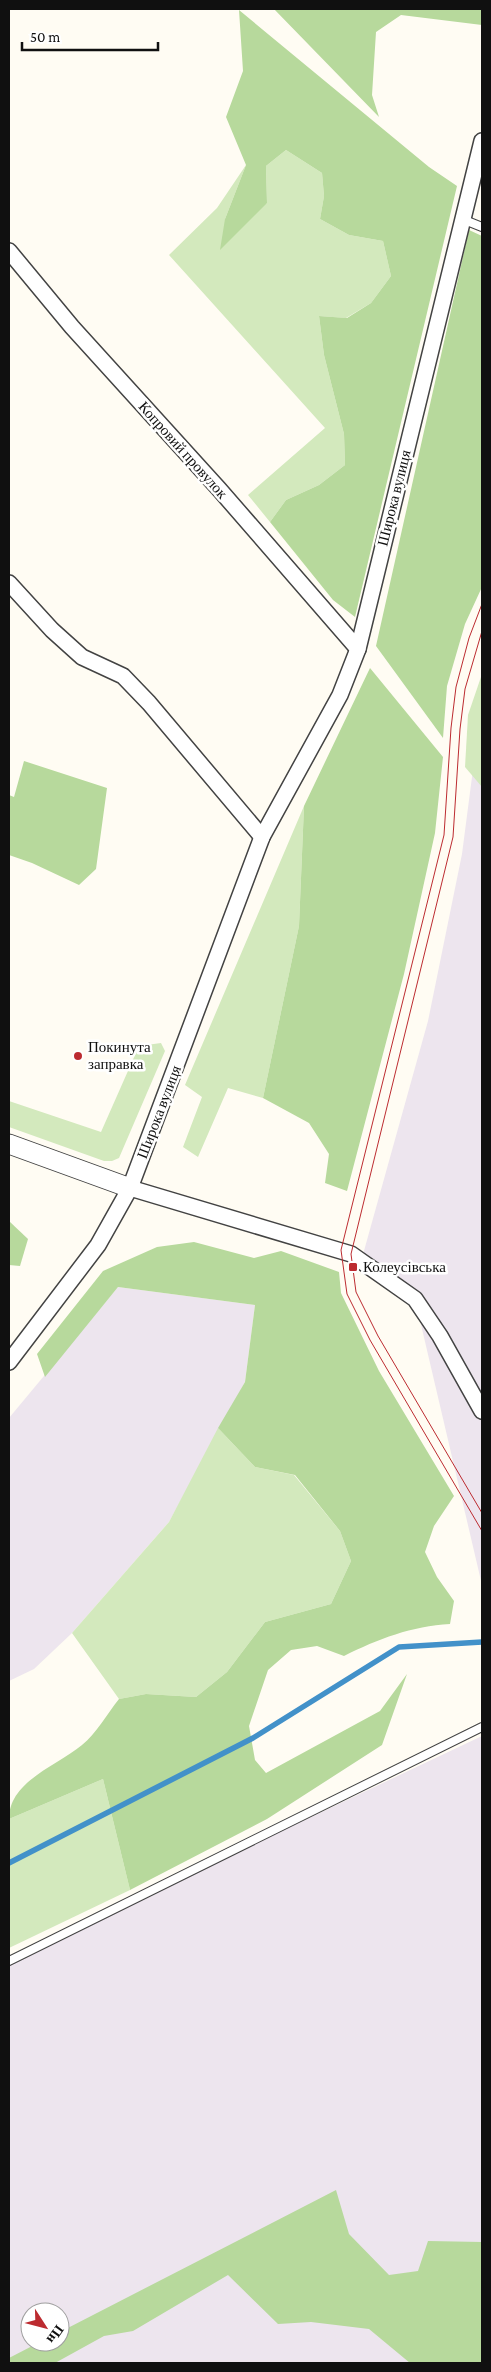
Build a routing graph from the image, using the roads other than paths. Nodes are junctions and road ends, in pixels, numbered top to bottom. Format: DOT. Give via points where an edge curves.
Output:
graph roads {
  1 [pos="482,141"];
  2 [pos="462,219"];
  3 [pos="482,227"];
  4 [pos="9,251"];
  5 [pos="9,583"];
  6 [pos="358,649"];
  7 [pos="262,837"];
  8 [pos="9,1144"];
  9 [pos="130,1188"];
  10 [pos="9,1362"];
  11 [pos="482,1411"];
  12 [pos="482,1727"];
  13 [pos="9,1961"];
  1 -- 2 [label="street, Широка вулиця"];
  2 -- 3 [label="lane"];
  2 -- 6 [label="street, Широка вулиця"];
  4 -- 6 [label="street, Копровий провулок" via="72,327"];
  5 -- 7 [label="street" via="82,658 123,676 150,703"];
  6 -- 7 [label="street, Широка вулиця" via="340,695"];
  7 -- 9 [label="street, Широка вулиця"];
  8 -- 9 [label="street"];
  9 -- 10 [label="street, Широка вулиця" via="98,1245"];
  9 -- 11 [label="street" via="351,1254 416,1299"];
  12 -- 13 [label="lane"];
}
